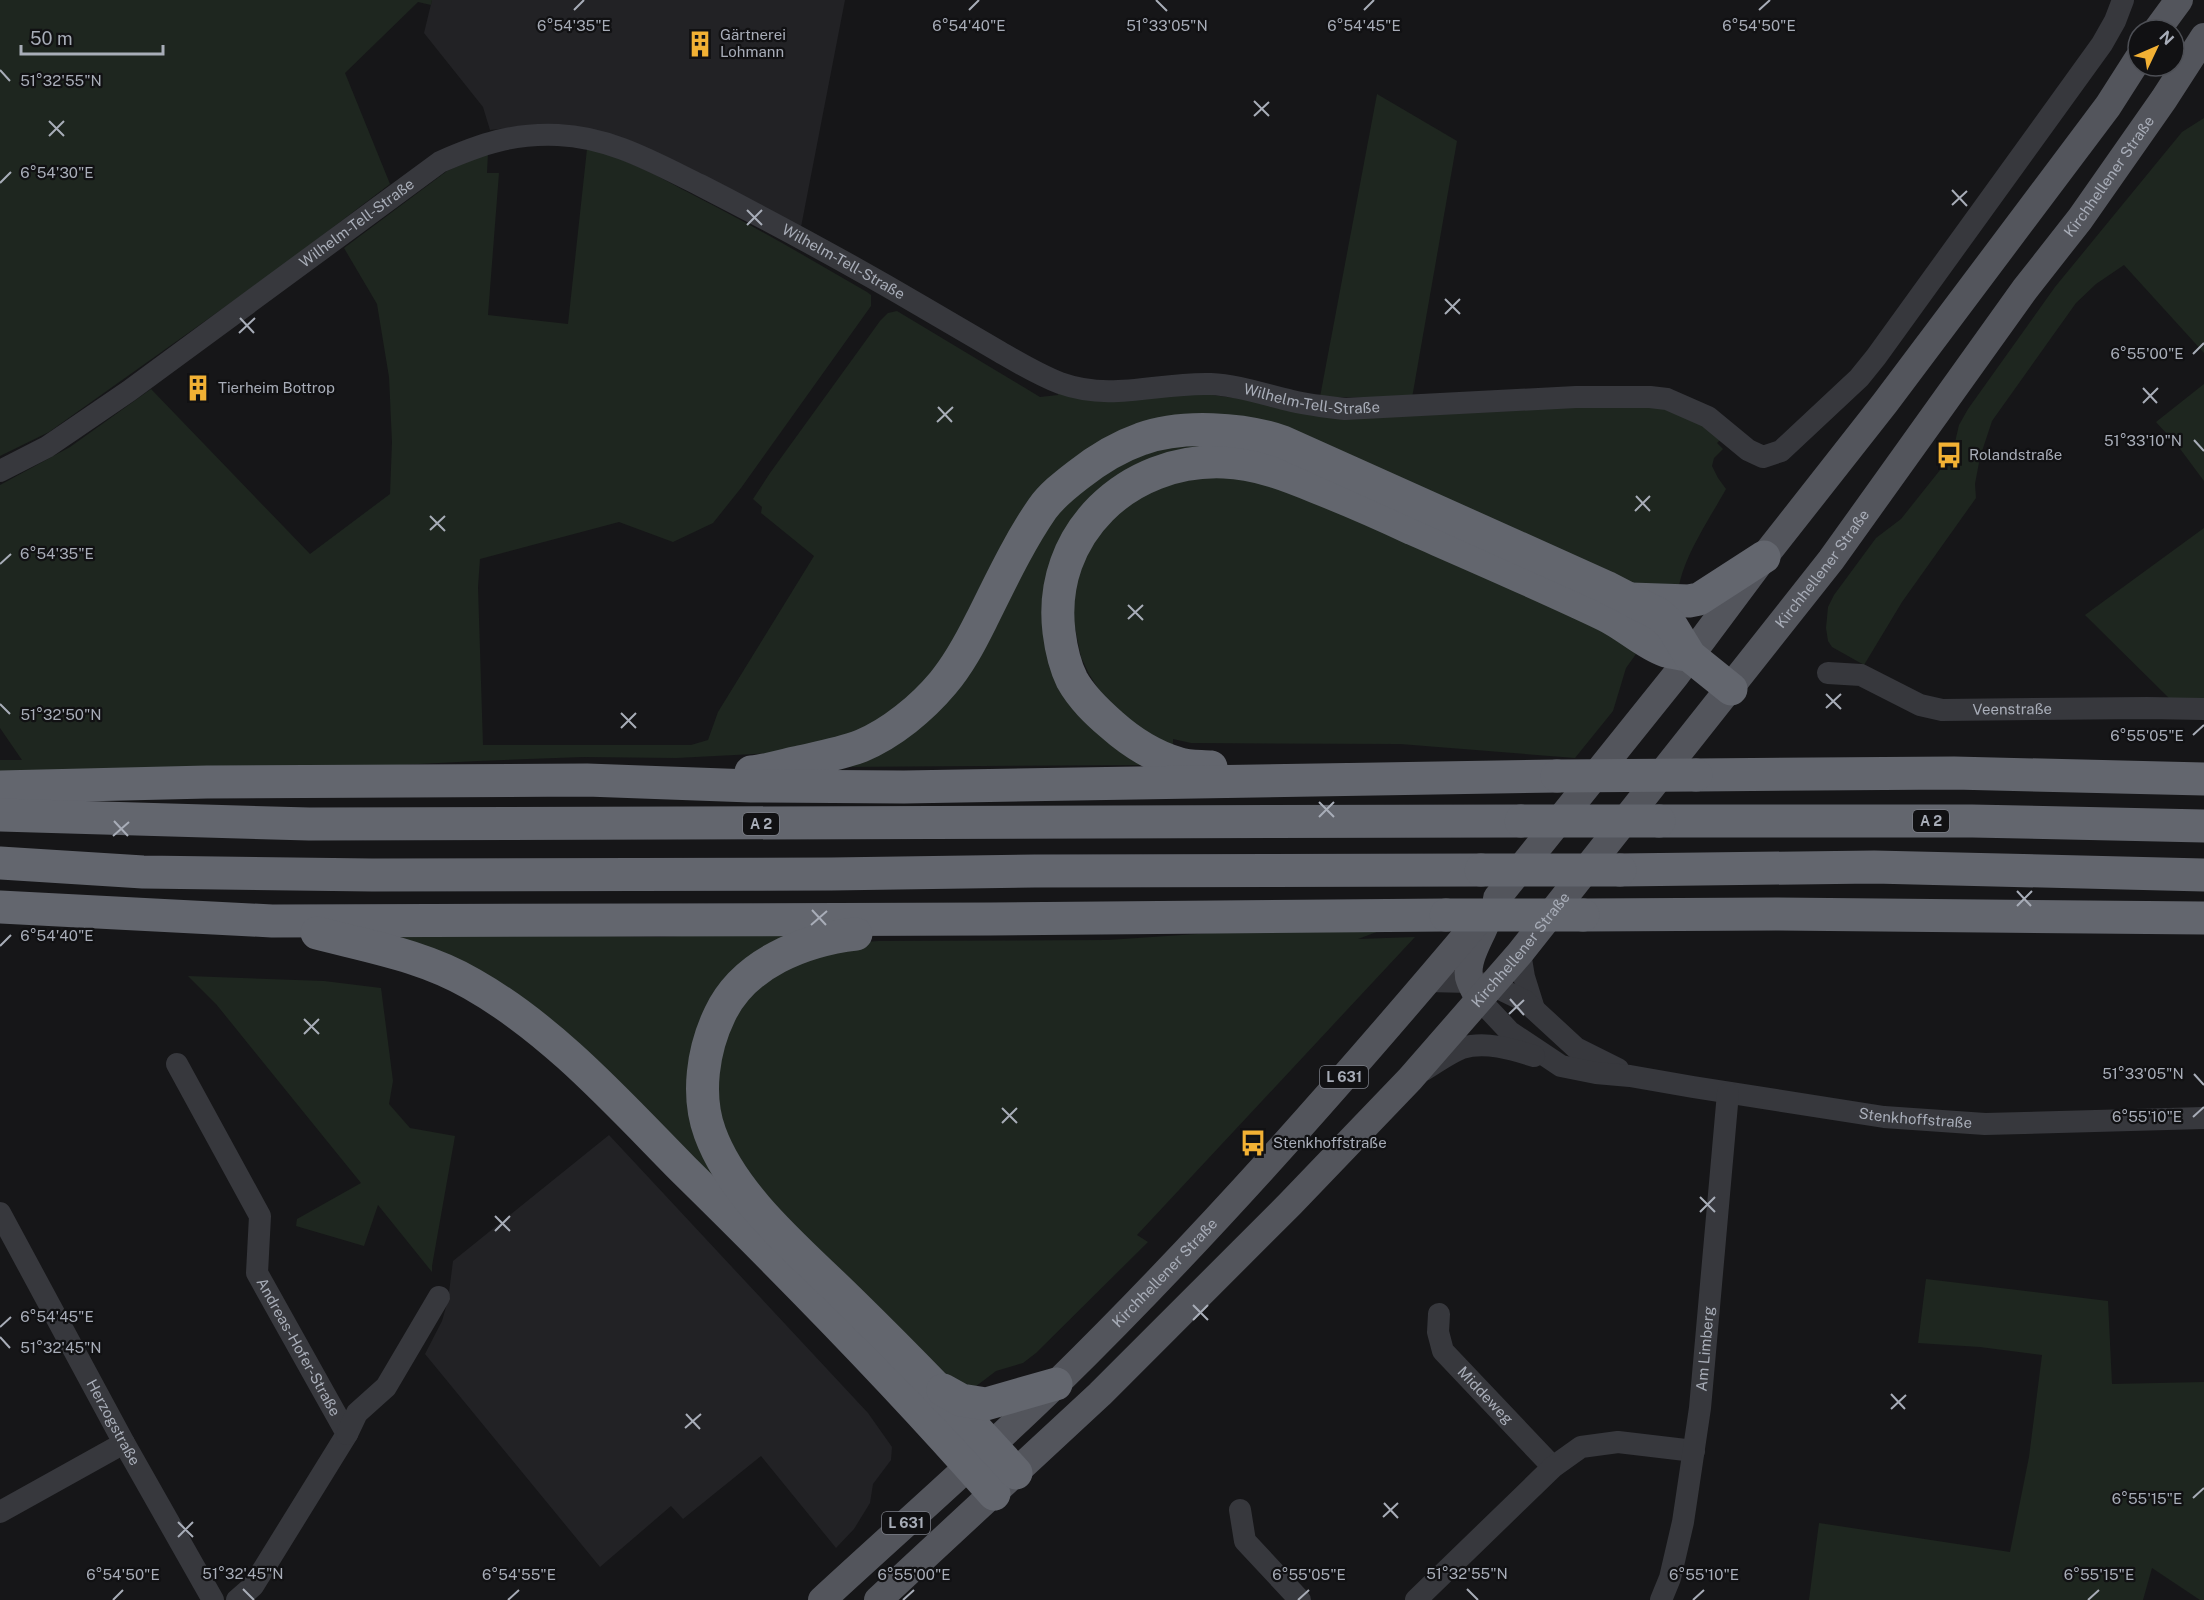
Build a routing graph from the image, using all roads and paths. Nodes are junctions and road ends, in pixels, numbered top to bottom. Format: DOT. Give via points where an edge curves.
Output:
graph roads {
  1 [pos="2123,0"];
  2 [pos="2179,0"];
  3 [pos="2166,18"];
  4 [pos="2204,37"];
  5 [pos="2204,70"];
  6 [pos="2126,78"];
  7 [pos="2164,99"];
  8 [pos="0,471"];
  9 [pos="1764,557"];
  10 [pos="1629,599"];
  11 [pos="1690,656"];
  12 [pos="1828,673"];
  13 [pos="1731,688"];
  14 [pos="2204,709"];
  15 [pos="1360,779"];
  16 [pos="2204,779"];
  17 [pos="587,780"];
  18 [pos="0,787"];
  19 [pos="0,815"];
  20 [pos="2204,826"];
  21 [pos="0,863"];
  22 [pos="2204,875"];
  23 [pos="1486,903"];
  24 [pos="0,907"];
  25 [pos="2204,918"];
  26 [pos="990,919"];
  27 [pos="272,921"];
  28 [pos="1520,953"];
  29 [pos="1427,981"];
  30 [pos="1481,989"];
  31 [pos="1534,1009"];
  32 [pos="177,1064"];
  33 [pos="1561,1066"];
  34 [pos="1630,1076"];
  35 [pos="1410,1079"];
  36 [pos="1728,1093"];
  37 [pos="2204,1118"];
  38 [pos="0,1213"];
  39 [pos="439,1297"];
  40 [pos="1439,1314"];
  41 [pos="1056,1384"];
  42 [pos="934,1385"];
  43 [pos="347,1434"];
  44 [pos="124,1443"];
  45 [pos="1694,1451"];
  46 [pos="980,1455"];
  47 [pos="1553,1467"];
  48 [pos="1005,1483"];
  49 [pos="1240,1510"];
  50 [pos="0,1512"];
  51 [pos="213,1600"];
  52 [pos="237,1600"];
  53 [pos="822,1600"];
  54 [pos="878,1600"];
  55 [pos="1300,1600"];
  56 [pos="1416,1600"];
  57 [pos="1661,1600"];
  1 -- 8 [label="street, Wilhelm-Tell-Straße" via="2102,44 1876,357 1781,451 1763,458 1708,417 1667,399 1650,397 1345,409 1212,384 1103,393 1062,384 1038,374 790,231 647,159 585,138 538,135 501,139 441,162 129,391 47,447"];
  2 -- 3 [label="main road"];
  4 -- 7 [label="main road, Kirchhellener Straße / L 631"];
  5 -- 7 [label="main road, L 631"];
  6 -- 9 [label="main road, Kirchhellener Straße / L 631" via="1885,403"];
  7 -- 13 [label="main road, Kirchhellener Straße / L 631" via="1831,560"];
  9 -- 10 [label="highway" via="1699,599"];
  9 -- 11 [label="main road, Kirchhellener Straße / L 631"];
  10 -- 11 [label="highway" via="1671,625"];
  10 -- 17 [label="highway" via="1274,439 1239,431 1159,434 1120,447 1088,467 1043,507 960,661 942,684 894,727 862,746 757,771"];
  11 -- 13 [label="highway"];
  11 -- 15 [label="highway" via="1667,651 1589,608 1358,504 1262,467 1198,462 1166,469 1116,494 1083,531 1068,556 1060,583 1057,615 1061,648 1072,680 1091,706 1145,749 1178,764"];
  11 -- 23 [label="main road, Kirchhellener Straße / L 631"];
  12 -- 14 [label="street, Veenstraße" via="1861,675 1920,705 1942,710"];
  13 -- 28 [label="main road, Kirchhellener Straße / L 631"];
  15 -- 16 [label="highway, bridge" via="1954,772"];
  15 -- 17 [label="highway" via="904,787"];
  17 -- 18 [label="highway"];
  19 -- 20 [label="highway, A 2, bridge" via="309,824 1972,821"];
  21 -- 23 [label="highway" via="143,872 372,876 1035,871"];
  22 -- 23 [label="highway, bridge" via="1874,867 1620,870"];
  23 -- 29 [label="main road, Kirchhellener Straße / L 631"];
  23 -- 30 [label="main road, Kirchhellener Straße" via="1469,971"];
  24 -- 27 [label="highway"];
  25 -- 26 [label="highway, bridge" via="1811,914"];
  26 -- 27 [label="highway"];
  26 -- 42 [label="highway" via="958,932 835,936 774,959 736,989 724,1007 710,1040 702,1085 710,1133 723,1160 748,1195"];
  27 -- 46 [label="highway" via="439,967 526,1019 595,1081 826,1311"];
  28 -- 30 [label="main road, Kirchhellener Straße / L 631"];
  28 -- 31 [label="street, Stenkhoffstraße"];
  29 -- 30 [label="street, Stenkhoffstraße"];
  29 -- 41 [label="main road, Kirchhellener Straße / L 631" via="1206,1231"];
  30 -- 31 [label="street, Stenkhoffstraße" via="1525,1001"];
  30 -- 33 [label="street, Stenkhoffstraße" via="1510,1032"];
  30 -- 35 [label="main road, Kirchhellener Straße / L 631"];
  31 -- 34 [label="street, Stenkhoffstraße" via="1576,1048"];
  32 -- 43 [label="street, Andreas-Hofer-Straße" via="260,1216 257,1273"];
  33 -- 34 [label="street, Stenkhoffstraße"];
  33 -- 35 [label="street, Kirchhellener Straße" via="1503,1047 1476,1046 1462,1048"];
  34 -- 36 [label="street, Stenkhoffstraße"];
  35 -- 48 [label="main road, Kirchhellener Straße / L 631" via="1100,1394"];
  36 -- 37 [label="street, Stenkhoffstraße" via="1884,1117 1985,1124"];
  36 -- 45 [label="street, Am Limberg"];
  38 -- 44 [label="street, Herzogstraße"];
  39 -- 43 [label="street, Andreas-Hofer-Straße" via="386,1387 357,1413"];
  40 -- 47 [label="street, Middeweg" via="1443,1351"];
  41 -- 42 [label="highway" via="986,1404 961,1400"];
  41 -- 46 [label="main road, Kirchhellener Straße / L 631"];
  42 -- 46 [label="highway"];
  43 -- 52 [label="street, Andreas-Hofer-Straße" via="253,1586"];
  44 -- 50 [label="street"];
  44 -- 51 [label="street, Herzogstraße"];
  45 -- 47 [label="street" via="1618,1442 1581,1447"];
  45 -- 57 [label="street, Am Limberg" via="1683,1522"];
  46 -- 48 [label="highway"];
  46 -- 53 [label="main road, Kirchhellener Straße / L 631"];
  47 -- 56 [label="street"];
  48 -- 54 [label="main road, Kirchhellener Straße / L 631"];
  49 -- 55 [label="street" via="1245,1541"];
}
